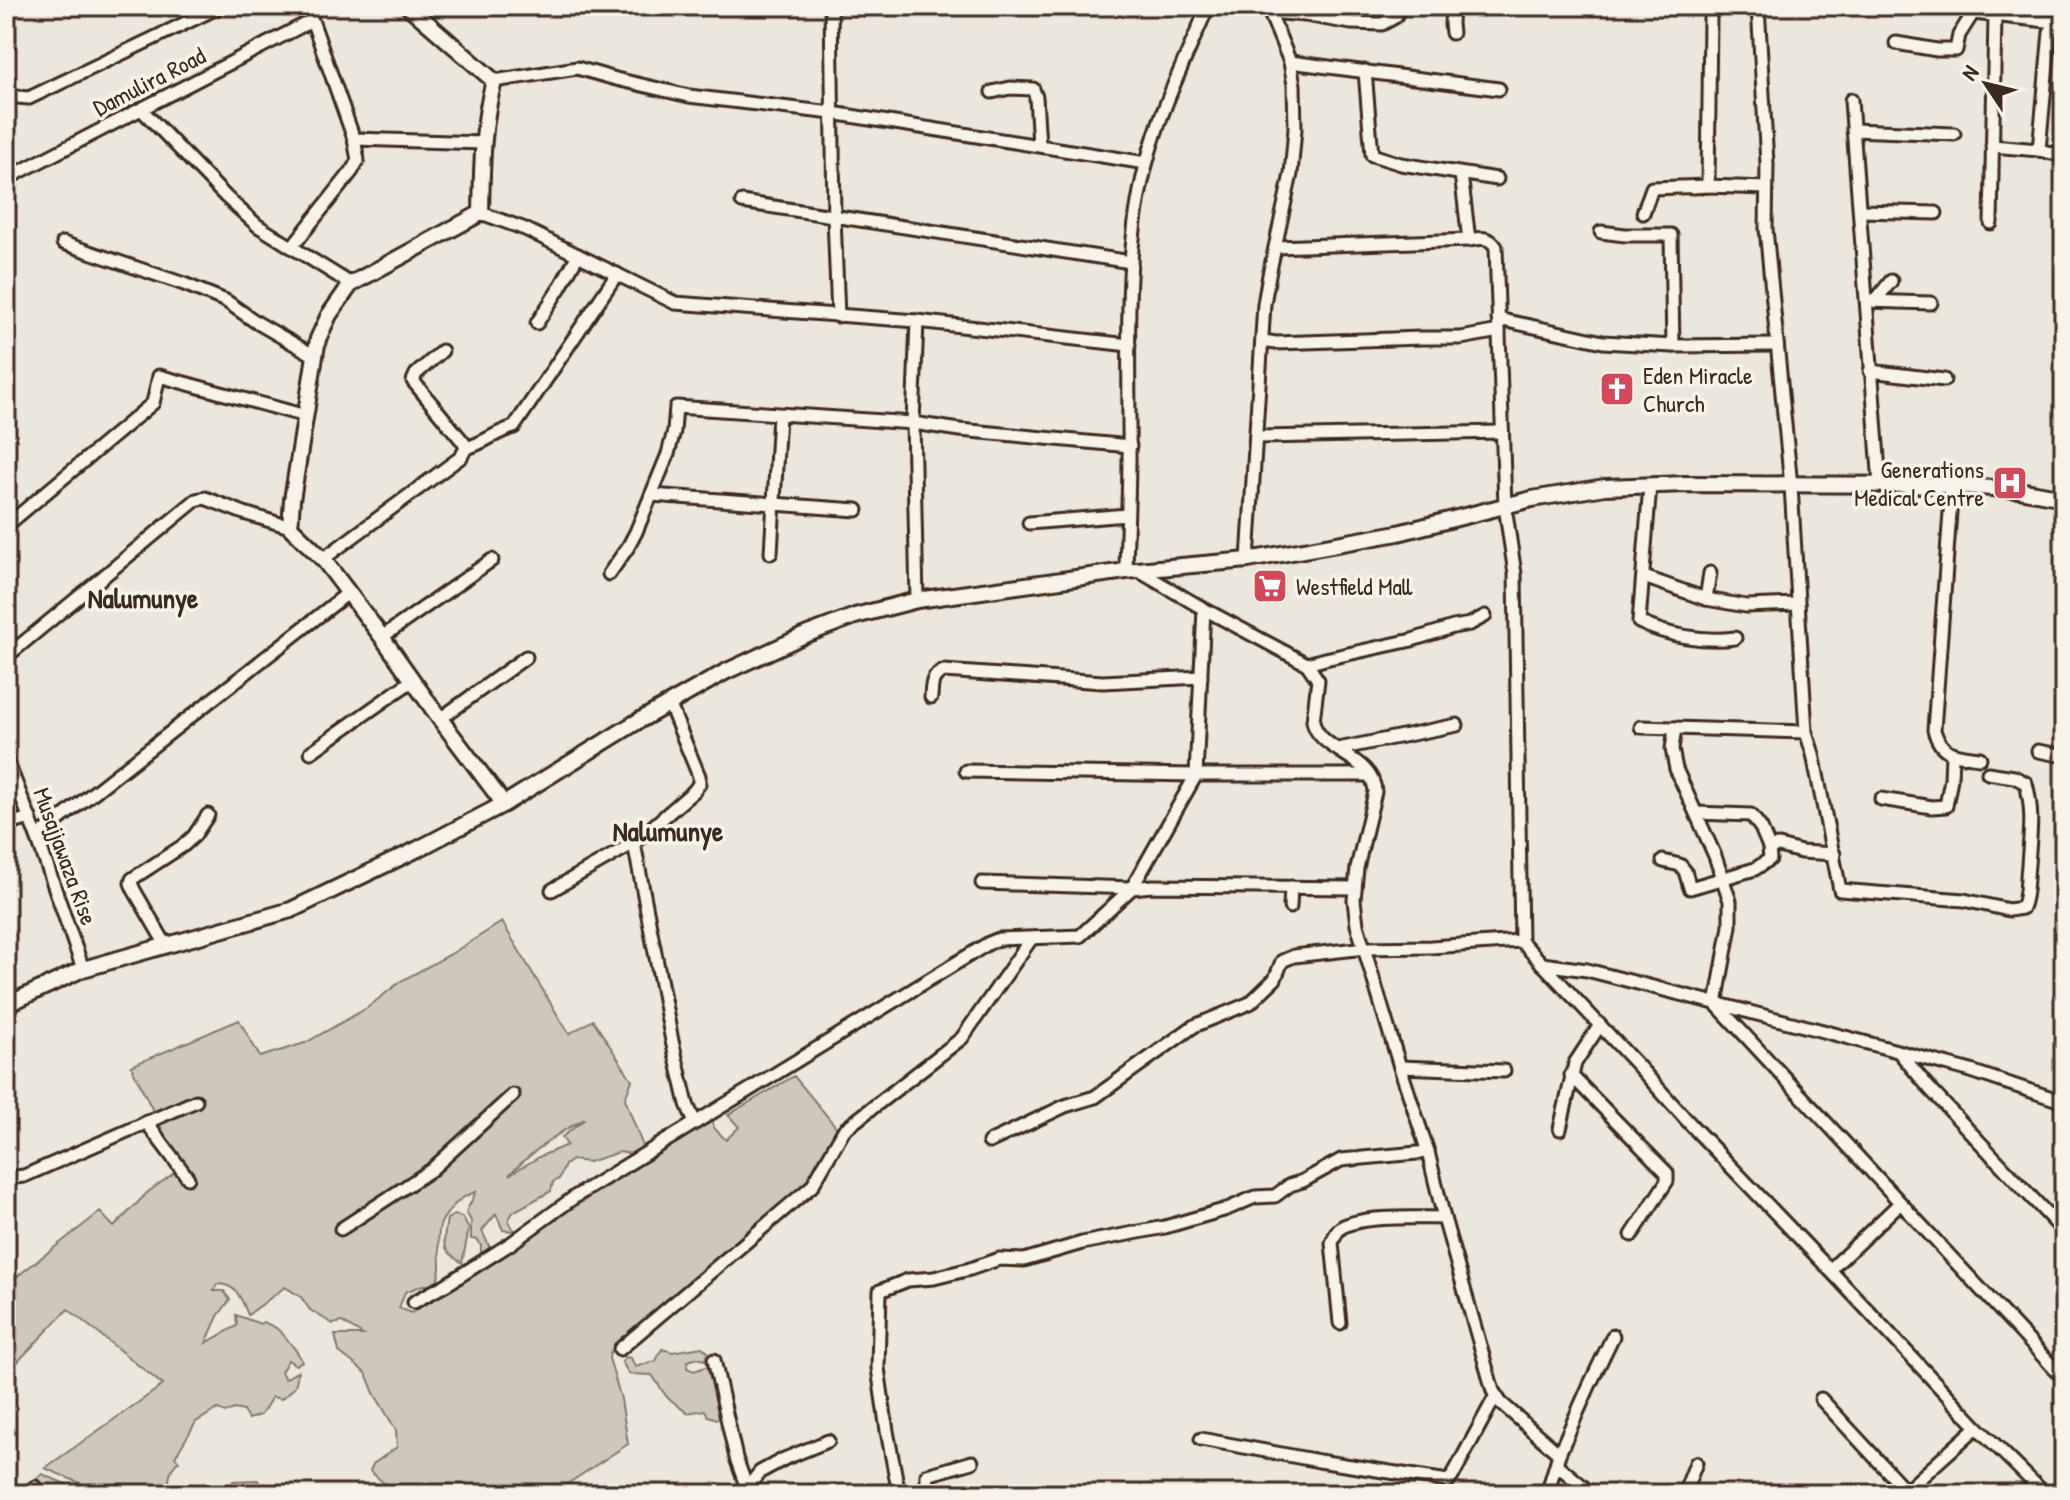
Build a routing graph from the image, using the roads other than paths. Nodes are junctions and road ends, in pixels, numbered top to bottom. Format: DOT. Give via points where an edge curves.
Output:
graph roads {
  1 [pos="221,6"];
  2 [pos="307,6"];
  3 [pos="408,6"];
  4 [pos="831,6"];
  5 [pos="1401,6"];
  6 [pos="1452,6"];
  7 [pos="1758,6"];
  8 [pos="1204,7"];
  9 [pos="1268,9"];
  10 [pos="1974,10"];
  11 [pos="2064,11"];
  12 [pos="1995,16"];
  13 [pos="1710,18"];
  14 [pos="311,21"];
  15 [pos="2056,22"];
  16 [pos="1452,33"];
  17 [pos="1896,43"];
  18 [pos="1290,62"];
  19 [pos="1365,71"];
  20 [pos="494,81"];
  21 [pos="1499,89"];
  22 [pos="992,92"];
  23 [pos="6,96"];
  24 [pos="1851,100"];
  25 [pos="141,109"];
  26 [pos="832,113"];
  27 [pos="1853,130"];
  28 [pos="1954,134"];
  29 [pos="354,139"];
  30 [pos="483,143"];
  31 [pos="1039,145"];
  32 [pos="1992,146"];
  33 [pos="2039,150"];
  34 [pos="2064,156"];
  35 [pos="1146,163"];
  36 [pos="1461,174"];
  37 [pos="6,179"];
  38 [pos="1497,179"];
  39 [pos="1708,186"];
  40 [pos="1693,187"];
  41 [pos="1766,188"];
  42 [pos="742,202"];
  43 [pos="1860,211"];
  44 [pos="481,213"];
  45 [pos="1643,213"];
  46 [pos="1936,213"];
  47 [pos="834,217"];
  48 [pos="1991,223"];
  49 [pos="1601,232"];
  50 [pos="1469,240"];
  51 [pos="63,243"];
  52 [pos="292,247"];
  53 [pos="1276,247"];
  54 [pos="578,255"];
  55 [pos="1131,262"];
  56 [pos="617,274"];
  57 [pos="1891,281"];
  58 [pos="351,284"];
  59 [pos="1871,301"];
  60 [pos="1931,303"];
  61 [pos="838,316"];
  62 [pos="917,321"];
  63 [pos="537,323"];
  64 [pos="1499,325"];
  65 [pos="1263,341"];
  66 [pos="1129,345"];
  67 [pos="1777,345"];
  68 [pos="1673,346"];
  69 [pos="442,351"];
  70 [pos="315,356"];
  71 [pos="1870,371"];
  72 [pos="1944,380"];
  73 [pos="779,415"];
  74 [pos="306,416"];
  75 [pos="913,423"];
  76 [pos="1502,432"];
  77 [pos="1256,437"];
  78 [pos="1130,446"];
  79 [pos="466,448"];
  80 [pos="1650,485"];
  81 [pos="1880,485"];
  82 [pos="1952,485"];
  83 [pos="1791,486"];
  84 [pos="651,495"];
  85 [pos="2064,498"];
  86 [pos="772,505"];
  87 [pos="1505,506"];
  88 [pos="857,510"];
  89 [pos="1127,515"];
  90 [pos="1029,523"];
  91 [pos="6,526"];
  92 [pos="290,527"];
  93 [pos="771,553"];
  94 [pos="323,559"];
  95 [pos="492,560"];
  96 [pos="1248,560"];
  97 [pos="1131,570"];
  98 [pos="1710,573"];
  99 [pos="609,574"];
  100 [pos="1644,577"];
  101 [pos="348,593"];
  102 [pos="1706,599"];
  103 [pos="917,600"];
  104 [pos="1798,604"];
  105 [pos="1204,609"];
  106 [pos="1485,616"];
  107 [pos="382,637"];
  108 [pos="1735,638"];
  109 [pos="6,657"];
  110 [pos="526,657"];
  111 [pos="1307,664"];
  112 [pos="1201,677"];
  113 [pos="413,680"];
  114 [pos="931,697"];
  115 [pos="669,703"];
  116 [pos="440,719"];
  117 [pos="1457,725"];
  118 [pos="1641,727"];
  119 [pos="1675,728"];
  120 [pos="1806,732"];
  121 [pos="1338,749"];
  122 [pos="2038,751"];
  123 [pos="311,752"];
  124 [pos="1952,755"];
  125 [pos="2064,756"];
  126 [pos="6,758"];
  127 [pos="1980,758"];
  128 [pos="966,771"];
  129 [pos="1988,773"];
  130 [pos="1196,775"];
  131 [pos="1369,775"];
  132 [pos="1881,799"];
  133 [pos="504,804"];
  134 [pos="1696,813"];
  135 [pos="208,815"];
  136 [pos="30,818"];
  137 [pos="6,825"];
  138 [pos="37,837"];
  139 [pos="634,843"];
  140 [pos="1769,847"];
  141 [pos="1833,854"];
  142 [pos="1663,861"];
  143 [pos="1723,880"];
  144 [pos="982,883"];
  145 [pos="1291,887"];
  146 [pos="1132,888"];
  147 [pos="1355,888"];
  148 [pos="552,890"];
  149 [pos="1290,907"];
  150 [pos="1031,939"];
  151 [pos="1521,941"];
  152 [pos="166,945"];
  153 [pos="1365,948"];
  154 [pos="1542,964"];
  155 [pos="83,969"];
  156 [pos="1716,1004"];
  157 [pos="6,1005"];
  158 [pos="1600,1025"];
  159 [pos="1898,1051"];
  160 [pos="1400,1067"];
  161 [pos="1504,1071"];
  162 [pos="1571,1075"];
  163 [pos="513,1095"];
  164 [pos="196,1101"];
  165 [pos="2064,1102"];
  166 [pos="146,1122"];
  167 [pos="695,1123"];
  168 [pos="1560,1129"];
  169 [pos="989,1142"];
  170 [pos="1428,1152"];
  171 [pos="7,1176"];
  172 [pos="188,1178"];
  173 [pos="1900,1203"];
  174 [pos="1444,1218"];
  175 [pos="341,1229"];
  176 [pos="2064,1232"];
  177 [pos="1632,1235"];
  178 [pos="1830,1270"];
  179 [pos="414,1302"];
  180 [pos="1340,1323"];
  181 [pos="1613,1336"];
  182 [pos="620,1349"];
  183 [pos="714,1360"];
  184 [pos="2064,1379"];
  185 [pos="1495,1397"];
  186 [pos="1821,1399"];
  187 [pos="1977,1427"];
  188 [pos="1201,1439"];
  189 [pos="828,1441"];
  190 [pos="1558,1459"];
  191 [pos="972,1462"];
  192 [pos="1696,1463"];
  193 [pos="747,1491"];
  194 [pos="1908,1492"];
  195 [pos="27,1494"];
  196 [pos="40,1494"];
  197 [pos="899,1494"];
  198 [pos="927,1494"];
  199 [pos="1547,1494"];
  200 [pos="1592,1494"];
  201 [pos="1684,1494"];
  202 [pos="2045,1494"];
  1 -- 23 [label="street" via="29,98"];
  2 -- 14 [label="street"];
  3 -- 20 [label="street"];
  4 -- 26 [label="street"];
  5 -- 9 [label="street" via="1382,24"];
  6 -- 16 [label="street"];
  7 -- 41 [label="street"];
  8 -- 35 [label="street"];
  9 -- 18 [label="street"];
  10 -- 12 [label="street"];
  10 -- 17 [label="street" via="1956,50"];
  11 -- 15 [label="street"];
  12 -- 15 [label="street"];
  12 -- 32 [label="street"];
  13 -- 39 [label="street"];
  14 -- 25 [label="street, Damulira Road"];
  14 -- 29 [label="street"];
  15 -- 33 [label="street" via="2049,39"];
  18 -- 19 [label="street"];
  18 -- 53 [label="street" via="1295,139"];
  19 -- 21 [label="street"];
  19 -- 36 [label="street" via="1372,155"];
  20 -- 26 [label="street" via="577,68 689,96"];
  20 -- 30 [label="street"];
  22 -- 31 [label="street" via="1033,89"];
  24 -- 27 [label="street"];
  25 -- 37 [label="street, Damulira Road"];
  25 -- 52 [label="street" via="226,197"];
  26 -- 31 [label="street"];
  26 -- 47 [label="street"];
  27 -- 28 [label="street"];
  27 -- 43 [label="street"];
  29 -- 30 [label="street"];
  29 -- 52 [label="street" via="356,165"];
  30 -- 44 [label="street"];
  31 -- 35 [label="street"];
  32 -- 33 [label="street"];
  32 -- 48 [label="street"];
  33 -- 34 [label="street"];
  35 -- 55 [label="street"];
  36 -- 38 [label="street"];
  36 -- 50 [label="street"];
  39 -- 40 [label="street"];
  39 -- 41 [label="street"];
  39 -- 45 [label="street" via="1652,188"];
  41 -- 67 [label="street"];
  42 -- 47 [label="street"];
  43 -- 46 [label="street"];
  43 -- 59 [label="street"];
  44 -- 54 [label="street"];
  44 -- 58 [label="street"];
  47 -- 55 [label="street"];
  47 -- 61 [label="street"];
  49 -- 68 [label="street" via="1671,235"];
  50 -- 53 [label="street"];
  50 -- 64 [label="street" via="1485,237 1496,247"];
  51 -- 70 [label="street" via="226,301"];
  52 -- 58 [label="street"];
  53 -- 65 [label="street"];
  54 -- 56 [label="street"];
  54 -- 63 [label="street"];
  55 -- 66 [label="street"];
  56 -- 61 [label="street" via="675,303"];
  56 -- 79 [label="street" via="514,427"];
  57 -- 59 [label="street"];
  58 -- 70 [label="street" via="329,315"];
  59 -- 60 [label="street"];
  59 -- 71 [label="street"];
  61 -- 62 [label="street"];
  62 -- 66 [label="street"];
  62 -- 75 [label="street"];
  64 -- 65 [label="street" via="1461,338"];
  64 -- 68 [label="street" via="1603,342"];
  64 -- 76 [label="street"];
  65 -- 77 [label="street"];
  66 -- 78 [label="street"];
  67 -- 68 [label="street"];
  67 -- 83 [label="street"];
  69 -- 79 [label="street" via="413,381"];
  70 -- 74 [label="street"];
  71 -- 72 [label="street"];
  71 -- 81 [label="street"];
  73 -- 75 [label="street"];
  73 -- 84 [label="street" via="676,407 668,454"];
  73 -- 86 [label="street"];
  74 -- 91 [label="street" via="159,376 153,403"];
  74 -- 92 [label="street"];
  75 -- 78 [label="street"];
  75 -- 103 [label="street"];
  76 -- 77 [label="street"];
  76 -- 87 [label="street"];
  77 -- 96 [label="street"];
  78 -- 89 [label="street"];
  79 -- 94 [label="street" via="461,457"];
  80 -- 83 [label="street"];
  80 -- 87 [label="street"];
  80 -- 100 [label="street"];
  81 -- 82 [label="street"];
  81 -- 83 [label="street"];
  82 -- 85 [label="street"];
  82 -- 124 [label="street" via="1934,730 1939,744"];
  83 -- 104 [label="street"];
  84 -- 86 [label="street"];
  84 -- 99 [label="street" via="628,547"];
  86 -- 88 [label="street"];
  86 -- 93 [label="street"];
  87 -- 96 [label="street" via="1398,533"];
  87 -- 151 [label="street" via="1515,574"];
  89 -- 90 [label="street"];
  89 -- 97 [label="street"];
  92 -- 94 [label="street"];
  92 -- 109 [label="street" via="205,498 196,500"];
  94 -- 101 [label="street"];
  95 -- 107 [label="street"];
  96 -- 97 [label="street"];
  97 -- 103 [label="street"];
  97 -- 105 [label="street"];
  98 -- 102 [label="street"];
  100 -- 102 [label="street"];
  100 -- 108 [label="street" via="1638,620 1642,624 1687,637"];
  101 -- 107 [label="street"];
  101 -- 138 [label="street"];
  102 -- 104 [label="street" via="1746,606"];
  103 -- 115 [label="street" via="805,635"];
  104 -- 120 [label="street"];
  105 -- 111 [label="street"];
  105 -- 112 [label="street"];
  106 -- 111 [label="street" via="1412,640"];
  107 -- 113 [label="street"];
  110 -- 116 [label="street"];
  111 -- 121 [label="street" via="1318,680 1314,728"];
  112 -- 114 [label="street" via="1103,682 944,671 932,681"];
  112 -- 130 [label="street"];
  113 -- 116 [label="street"];
  113 -- 123 [label="street"];
  115 -- 133 [label="street"];
  115 -- 139 [label="street" via="699,784"];
  116 -- 133 [label="street"];
  117 -- 121 [label="street"];
  118 -- 119 [label="street"];
  119 -- 120 [label="street"];
  119 -- 134 [label="street" via="1676,769"];
  120 -- 141 [label="street"];
  121 -- 131 [label="street"];
  122 -- 125 [label="street"];
  124 -- 127 [label="street"];
  124 -- 132 [label="street" via="1946,806"];
  126 -- 136 [label="street, Musajjawaza Rise"];
  128 -- 130 [label="street"];
  129 -- 141 [label="street" via="2026,783 2031,832 2022,908 1840,890"];
  130 -- 131 [label="street"];
  130 -- 146 [label="street"];
  131 -- 147 [label="street" via="1375,792"];
  133 -- 152 [label="street" via="315,900"];
  134 -- 140 [label="street" via="1751,815"];
  134 -- 143 [label="street"];
  135 -- 152 [label="street" via="184,845 132,879"];
  136 -- 137 [label="street"];
  136 -- 138 [label="street, Musajjawaza Rise"];
  138 -- 155 [label="street, Musajjawaza Rise"];
  139 -- 148 [label="street"];
  139 -- 167 [label="street" via="672,1041"];
  140 -- 141 [label="street"];
  140 -- 143 [label="street" via="1770,859"];
  142 -- 143 [label="street" via="1680,865 1690,888"];
  143 -- 156 [label="street" via="1730,926"];
  144 -- 146 [label="street"];
  145 -- 146 [label="street"];
  145 -- 147 [label="street"];
  145 -- 149 [label="street"];
  146 -- 150 [label="street" via="1080,936"];
  147 -- 153 [label="street"];
  150 -- 167 [label="street" via="989,943"];
  150 -- 182 [label="street" via="962,1038 844,1130 812,1186"];
  151 -- 153 [label="street"];
  151 -- 154 [label="street"];
  152 -- 155 [label="street"];
  153 -- 160 [label="street"];
  153 -- 169 [label="street" via="1282,961 1275,979 1250,1003 1194,1026 1095,1097"];
  154 -- 156 [label="street" via="1587,970"];
  154 -- 158 [label="street"];
  155 -- 157 [label="street"];
  156 -- 159 [label="street"];
  156 -- 173 [label="street"];
  158 -- 162 [label="street"];
  158 -- 178 [label="street"];
  159 -- 165 [label="street"];
  159 -- 176 [label="street"];
  160 -- 161 [label="street"];
  160 -- 170 [label="street"];
  162 -- 168 [label="street"];
  162 -- 177 [label="street" via="1668,1176"];
  163 -- 175 [label="street" via="431,1170"];
  164 -- 166 [label="street"];
  166 -- 171 [label="street" via="24,1176"];
  166 -- 172 [label="street"];
  167 -- 179 [label="street"];
  170 -- 174 [label="street"];
  170 -- 197 [label="street" via="1341,1160 1275,1196 1255,1197 1165,1227 1024,1260 999,1259 880,1291 878,1368"];
  173 -- 178 [label="street"];
  173 -- 184 [label="street"];
  174 -- 180 [label="street" via="1357,1222 1336,1232 1332,1243"];
  174 -- 185 [label="street"];
  178 -- 187 [label="street"];
  181 -- 190 [label="street"];
  183 -- 193 [label="street"];
  185 -- 188 [label="street" via="1448,1481"];
  185 -- 190 [label="street"];
  186 -- 194 [label="street"];
  187 -- 194 [label="street"];
  187 -- 202 [label="street"];
  189 -- 193 [label="street" via="760,1472"];
  190 -- 199 [label="street"];
  190 -- 200 [label="street"];
  191 -- 198 [label="street" via="927,1475"];
  192 -- 201 [label="street"];
  195 -- 196 [label="street" via="35,1487"];
}
